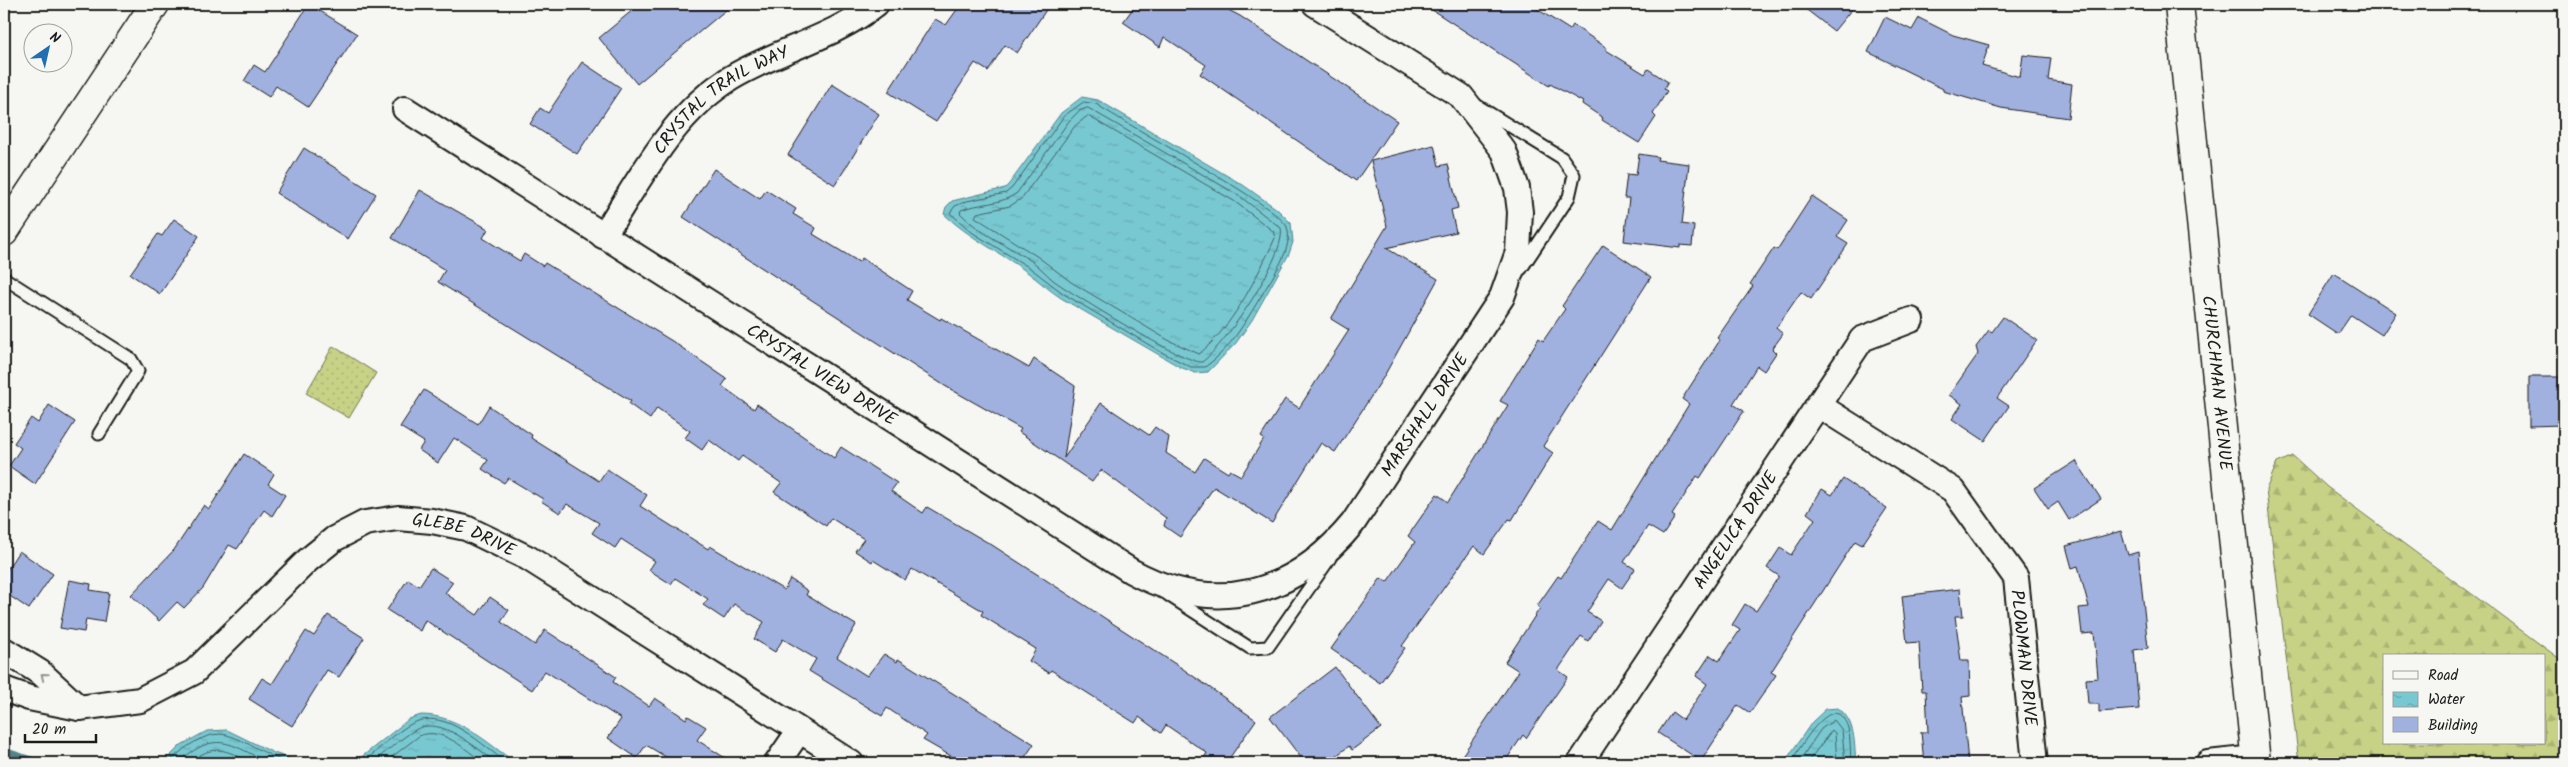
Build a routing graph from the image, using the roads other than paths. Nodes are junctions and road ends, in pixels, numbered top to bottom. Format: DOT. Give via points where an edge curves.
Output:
graph roads {
  1 [pos="155,4"];
  2 [pos="876,4"];
  3 [pos="1315,4"];
  4 [pos="2179,4"];
  5 [pos="1461,96"];
  6 [pos="406,109"];
  7 [pos="4,232"];
  8 [pos="603,236"];
  9 [pos="4,278"];
  10 [pos="1502,297"];
  11 [pos="1910,320"];
  12 [pos="1818,405"];
  13 [pos="99,434"];
  14 [pos="1353,523"];
  15 [pos="1131,571"];
  16 [pos="1254,591"];
  17 [pos="4,650"];
  18 [pos="4,689"];
  19 [pos="79,708"];
  20 [pos="799,731"];
  21 [pos="2256,761"];
  22 [pos="777,763"];
  23 [pos="851,763"];
  24 [pos="1580,763"];
  25 [pos="2034,763"];
  26 [pos="2208,763"];
  1 -- 7 [label="street"];
  2 -- 8 [label="street, CRYSTAL TRAIL WAY" via="846,23 732,78 702,98 674,128"];
  3 -- 5 [label="street, MARSHALL DRIVE"];
  4 -- 21 [label="street, CHURCHMAN AVENUE"];
  5 -- 10 [label="street, MARSHALL DRIVE" via="1504,151 1516,188 1520,212 1518,252"];
  5 -- 10 [label="lane" via="1562,158 1574,176 1569,197"];
  6 -- 8 [label="street, CRYSTAL VIEW DRIVE"];
  8 -- 15 [label="street, CRYSTAL VIEW DRIVE"];
  9 -- 13 [label="lane" via="131,358 138,370"];
  10 -- 14 [label="street, MARSHALL DRIVE"];
  11 -- 12 [label="street, ANGELICA DRIVE" via="1862,339"];
  12 -- 24 [label="street, ANGELICA DRIVE"];
  12 -- 25 [label="street, PLOWMAN DRIVE" via="1953,490 2016,578"];
  14 -- 15 [label="lane" via="1268,647 1250,648"];
  14 -- 16 [label="street, MARSHALL DRIVE" via="1313,564 1280,583"];
  15 -- 16 [label="street, CRYSTAL VIEW DRIVE" via="1189,593 1211,595"];
  19 -- 17 [label="street, one-way" via="41,673"];
  18 -- 19 [label="street, GLEBE DRIVE" via="29,698"];
  19 -- 20 [label="street, GLEBE DRIVE" via="140,700 194,672 308,560 334,539 365,523 398,518 466,528 498,542"];
  20 -- 22 [label="street"];
  20 -- 23 [label="street, GLEBE DRIVE"];
  21 -- 26 [label="street"];
}
